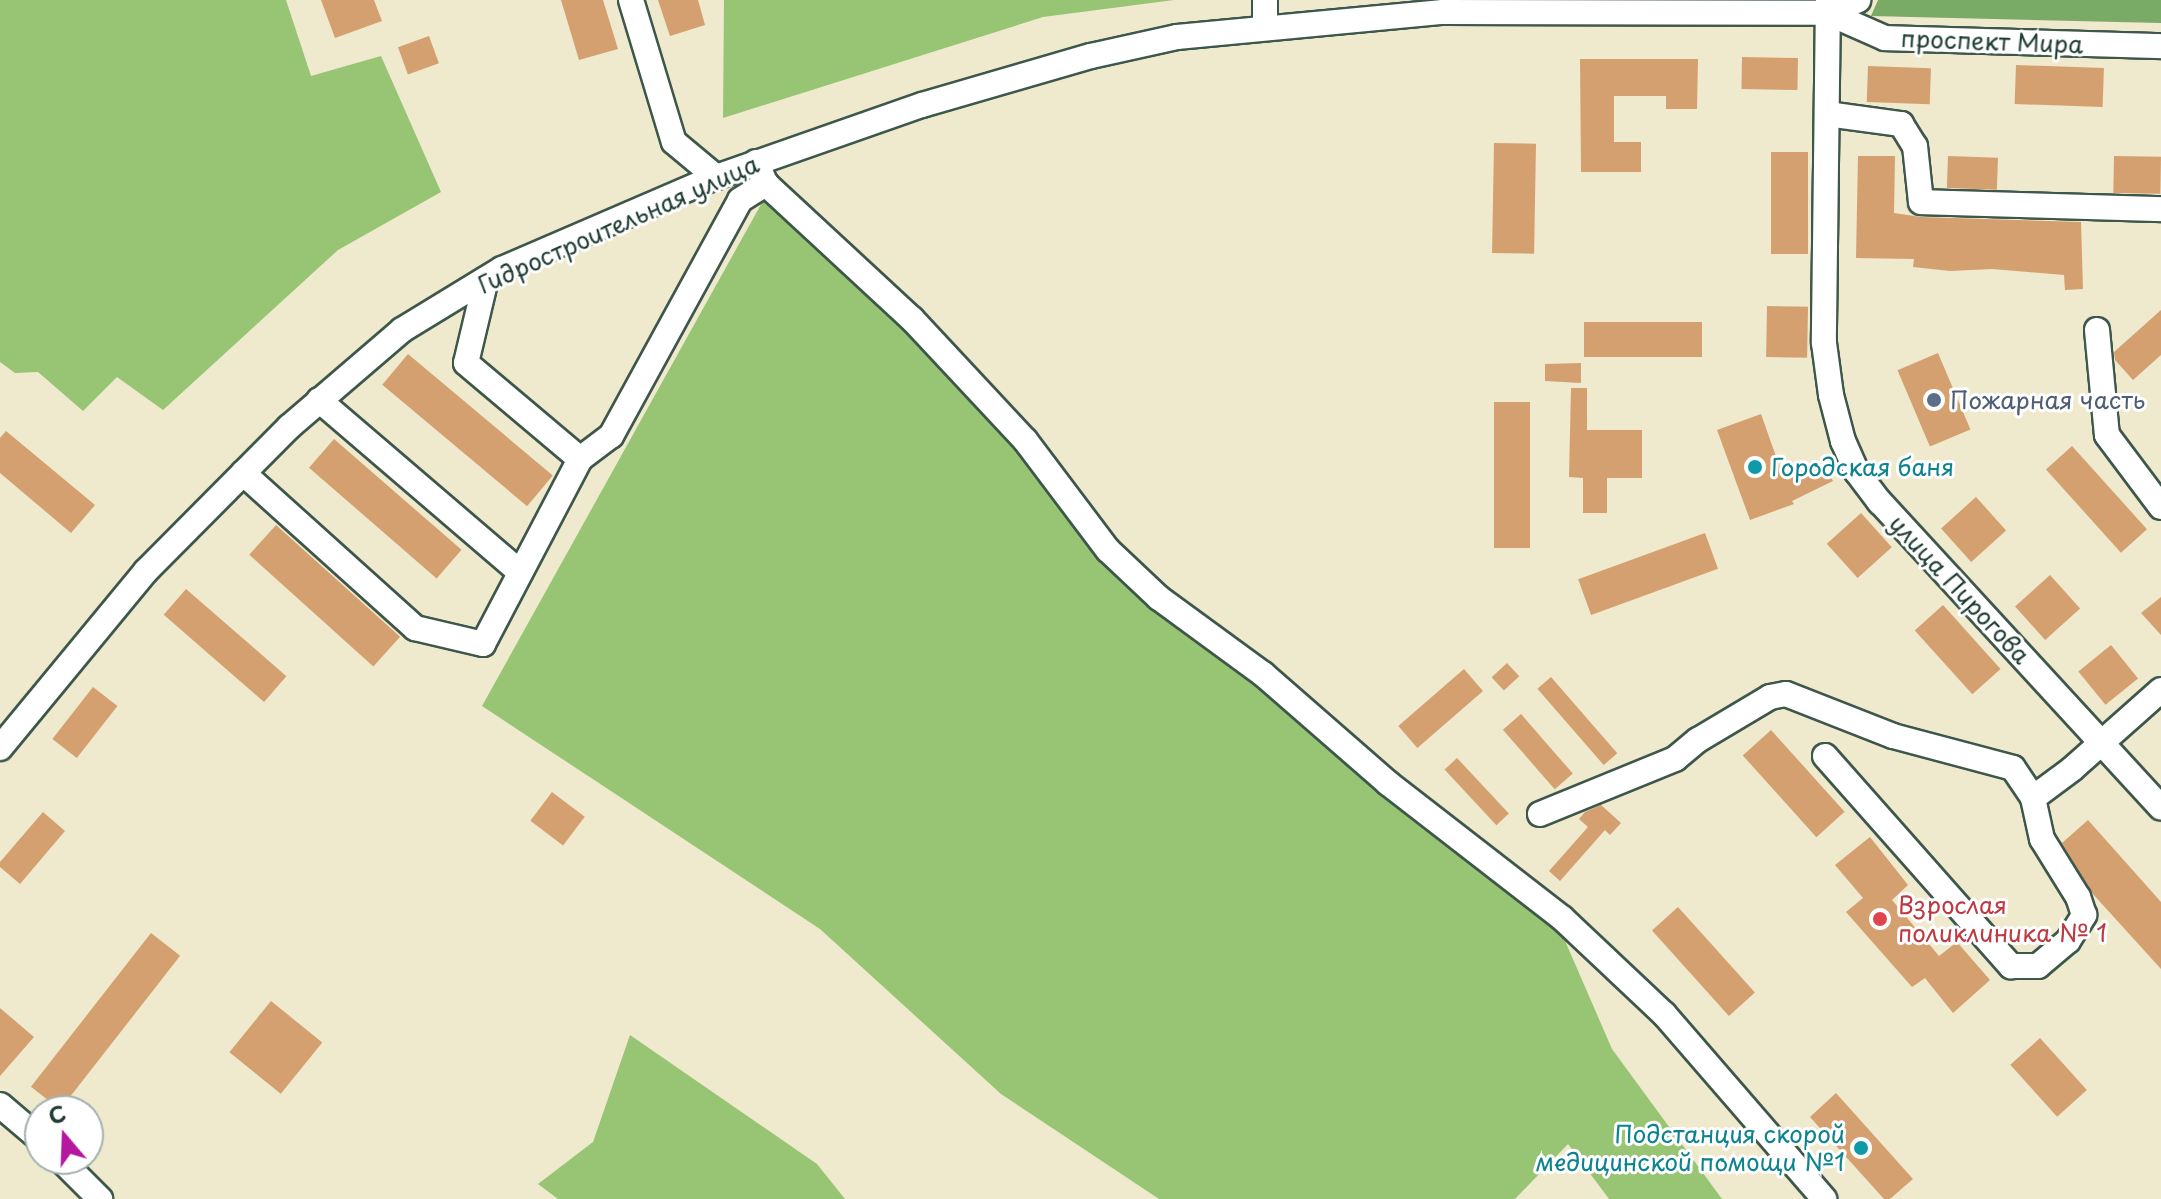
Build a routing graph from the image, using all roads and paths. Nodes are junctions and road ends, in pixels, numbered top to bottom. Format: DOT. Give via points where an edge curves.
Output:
graph roads {
  1 [pos="631,0"];
  2 [pos="1265,0"];
  3 [pos="1858,0"];
  4 [pos="1828,6"];
  5 [pos="1265,27"];
  6 [pos="2161,46"];
  7 [pos="1827,114"];
  8 [pos="761,173"];
  9 [pos="716,177"];
  10 [pos="2161,209"];
  11 [pos="486,279"];
  12 [pos="2097,330"];
  13 [pos="319,400"];
  14 [pos="580,459"];
  15 [pos="243,473"];
  16 [pos="2161,507"];
  17 [pos="520,572"];
  18 [pos="2161,690"];
  19 [pos="2103,742"];
  20 [pos="0,748"];
  21 [pos="1825,756"];
  22 [pos="2033,798"];
  23 [pos="2161,808"];
  24 [pos="1540,814"];
  25 [pos="0,1105"];
  26 [pos="24,1125"];
  27 [pos="76,1175"];
  28 [pos="100,1199"];
  29 [pos="1824,1199"];
  1 -- 9 [label="street" via="674,142"];
  2 -- 5 [label="street"];
  3 -- 4 [label="street, проспект Мира"];
  4 -- 5 [label="street, проспект Мира" via="1443,12"];
  4 -- 6 [label="street, проспект Мира" via="1885,38"];
  4 -- 7 [label="street, улица Пирогова"];
  5 -- 8 [label="street, Гидростроительная улица" via="1177,37 1091,56 922,105"];
  7 -- 10 [label="street" via="1901,124 1915,146 1921,202"];
  7 -- 19 [label="street, улица Пирогова" via="1824,343 1843,441 1857,472 1880,502"];
  8 -- 9 [label="street, Гидростроительная улица"];
  8 -- 14 [label="street" via="740,200 611,436"];
  8 -- 29 [label="street" via="912,319 1025,440 1108,550 1159,598 1263,674 1388,783 1562,918 1664,1014"];
  9 -- 11 [label="street, Гидростроительная улица"];
  11 -- 13 [label="street, Гидростроительная улица" via="402,330"];
  11 -- 14 [label="street" via="466,363"];
  12 -- 16 [label="street" via="2107,435"];
  13 -- 15 [label="street, Гидростроительная улица"];
  13 -- 17 [label="street"];
  14 -- 17 [label="street"];
  15 -- 17 [label="street" via="415,628 483,644"];
  15 -- 20 [label="street, Гидростроительная улица" via="146,571"];
  18 -- 19 [label="street"];
  19 -- 22 [label="street"];
  19 -- 23 [label="street, улица Пирогова"];
  21 -- 22 [label="street" via="2011,966 2038,966 2068,941 2084,915 2042,839"];
  22 -- 24 [label="street" via="2013,768 1893,736 1786,694 1770,697 1675,759"];
  25 -- 26 [label="street"];
  27 -- 28 [label="street"];
}
